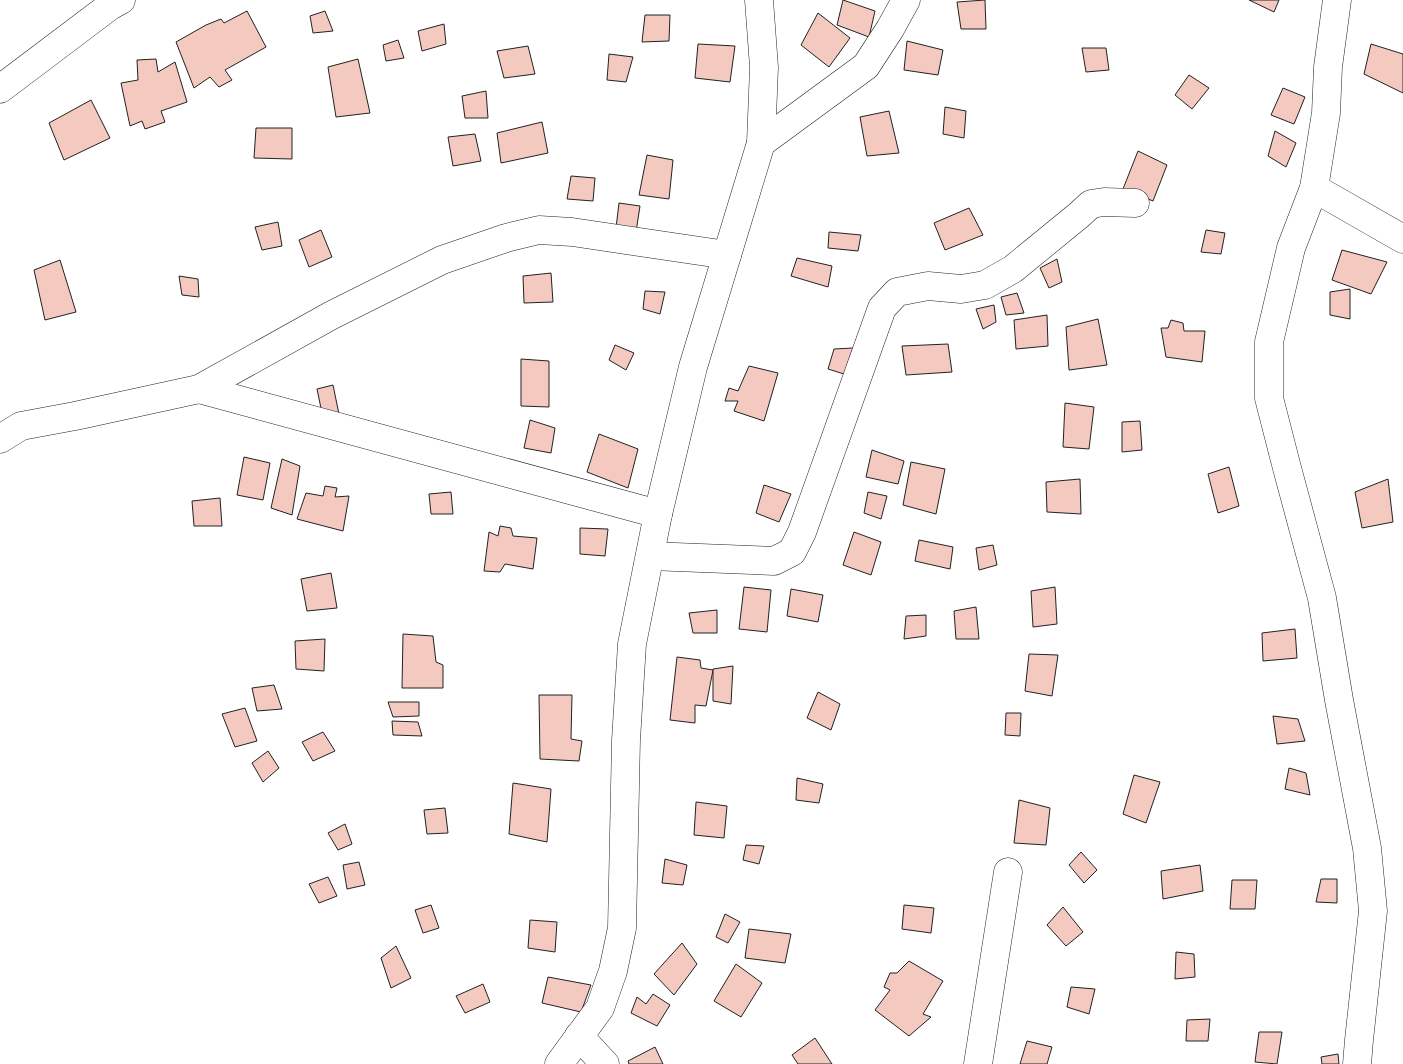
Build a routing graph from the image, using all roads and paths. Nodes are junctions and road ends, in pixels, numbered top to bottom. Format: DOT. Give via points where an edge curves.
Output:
graph roads {
  1 [pos="121,0"];
  2 [pos="759,0"];
  3 [pos="906,0"];
  4 [pos="1337,0"];
  5 [pos="0,89"];
  6 [pos="761,143"];
  7 [pos="1314,188"];
  8 [pos="1135,203"];
  9 [pos="1403,239"];
  10 [pos="727,255"];
  11 [pos="199,389"];
  12 [pos="0,439"];
  13 [pos="658,514"];
  14 [pos="650,556"];
  15 [pos="1008,872"];
  16 [pos="580,1036"];
  17 [pos="559,1064"];
  18 [pos="605,1064"];
  19 [pos="978,1064"];
  20 [pos="1357,1064"];
  1 -- 5 [label="street"];
  2 -- 6 [label="street" via="764,66"];
  3 -- 6 [label="street" via="866,66"];
  4 -- 7 [label="street" via="1328,66 1326,113"];
  6 -- 10 [label="street"];
  7 -- 9 [label="street"];
  7 -- 20 [label="street" via="1292,248 1269,342 1270,398 1322,598 1367,848 1373,911"];
  8 -- 14 [label="street" via="1091,204 1013,269 985,285 961,289 928,286 897,292 882,308 792,552 774,561"];
  10 -- 11 [label="street" via="572,232 539,230 506,238 442,260"];
  10 -- 13 [label="street" via="693,367"];
  11 -- 12 [label="street" via="21,426"];
  11 -- 13 [label="street"];
  13 -- 14 [label="street"];
  14 -- 16 [label="street" via="632,644 626,740 622,928 600,1008"];
  15 -- 19 [label="street"];
  16 -- 17 [label="street"];
  16 -- 18 [label="street"];
}
